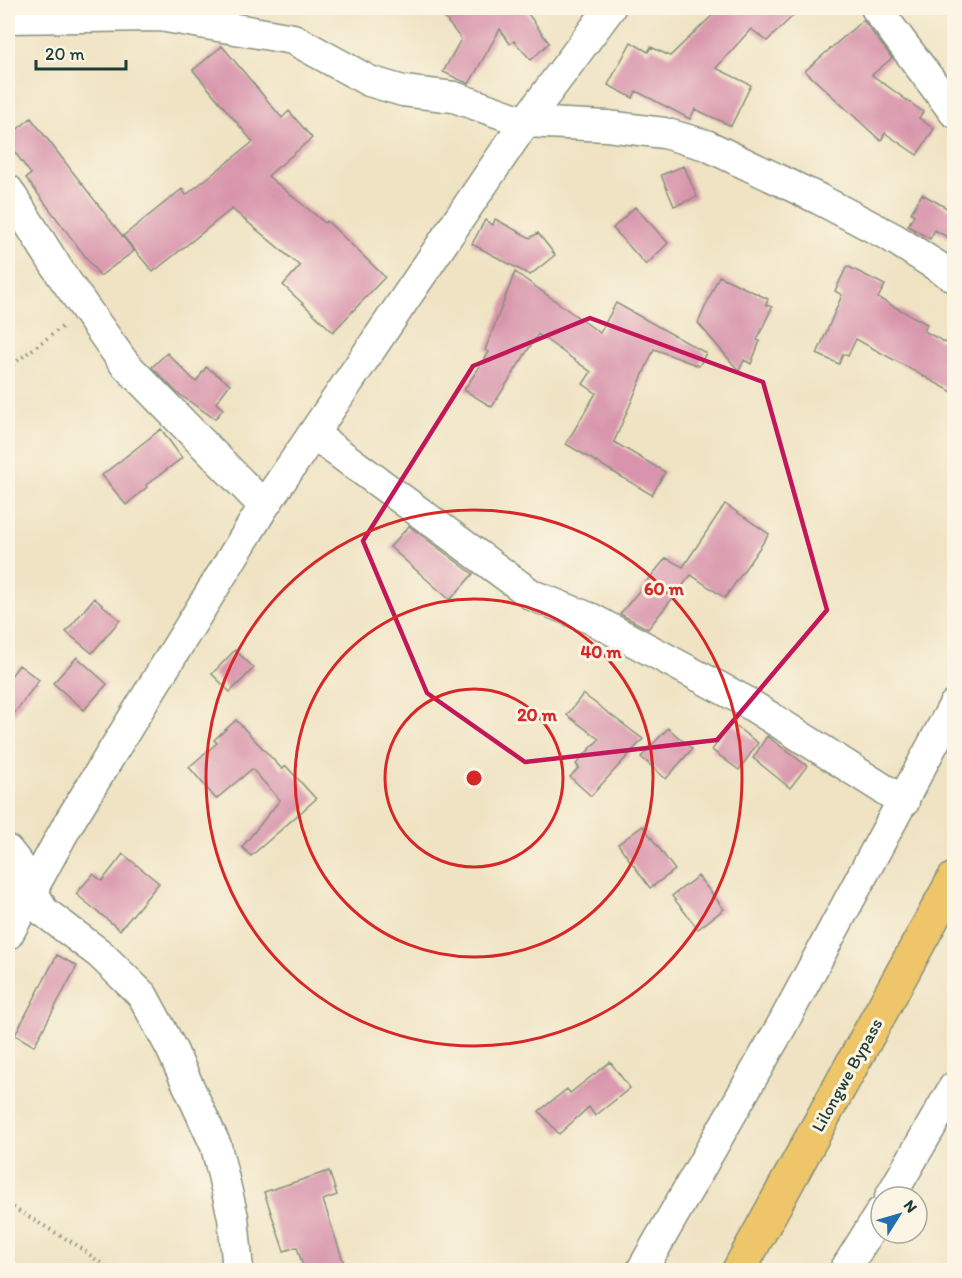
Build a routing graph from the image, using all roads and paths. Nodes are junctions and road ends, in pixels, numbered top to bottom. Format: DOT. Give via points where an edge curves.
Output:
graph roads {
  1 [pos="610,8"];
  2 [pos="876,8"];
  3 [pos="8,18"];
  4 [pos="954,112"];
  5 [pos="525,122"];
  6 [pos="8,190"];
  7 [pos="954,276"];
  8 [pos="86,309"];
  9 [pos="8,368"];
  10 [pos="313,434"];
  11 [pos="264,506"];
  12 [pos="954,705"];
  13 [pos="904,802"];
  14 [pos="8,851"];
  15 [pos="954,879"];
  16 [pos="32,892"];
  17 [pos="8,934"];
  18 [pos="954,1087"];
  19 [pos="897,1185"];
  20 [pos="8,1205"];
  21 [pos="869,1231"];
  22 [pos="110,1270"];
  23 [pos="238,1270"];
  24 [pos="642,1270"];
  25 [pos="739,1270"];
  26 [pos="845,1270"];
  1 -- 5 [label="street"];
  2 -- 4 [label="street"];
  3 -- 5 [label="street" via="160,16 293,39 369,81 403,91 454,97"];
  5 -- 7 [label="street" via="664,133 706,145 872,227"];
  5 -- 10 [label="street"];
  6 -- 8 [label="street"];
  8 -- 9 [label="path"];
  8 -- 11 [label="street" via="124,363"];
  10 -- 11 [label="street"];
  10 -- 13 [label="street" via="532,595 592,619 742,700"];
  11 -- 16 [label="street" via="68,824"];
  12 -- 13 [label="street"];
  13 -- 24 [label="street"];
  14 -- 16 [label="street"];
  15 -- 25 [label="main road, Lilongwe Bypass"];
  16 -- 17 [label="street"];
  16 -- 23 [label="street" via="43,911 100,954 143,996 216,1146 233,1217"];
  18 -- 19 [label="street"];
  20 -- 22 [label="path" via="75,1244"];
  21 -- 26 [label="street"];
}
